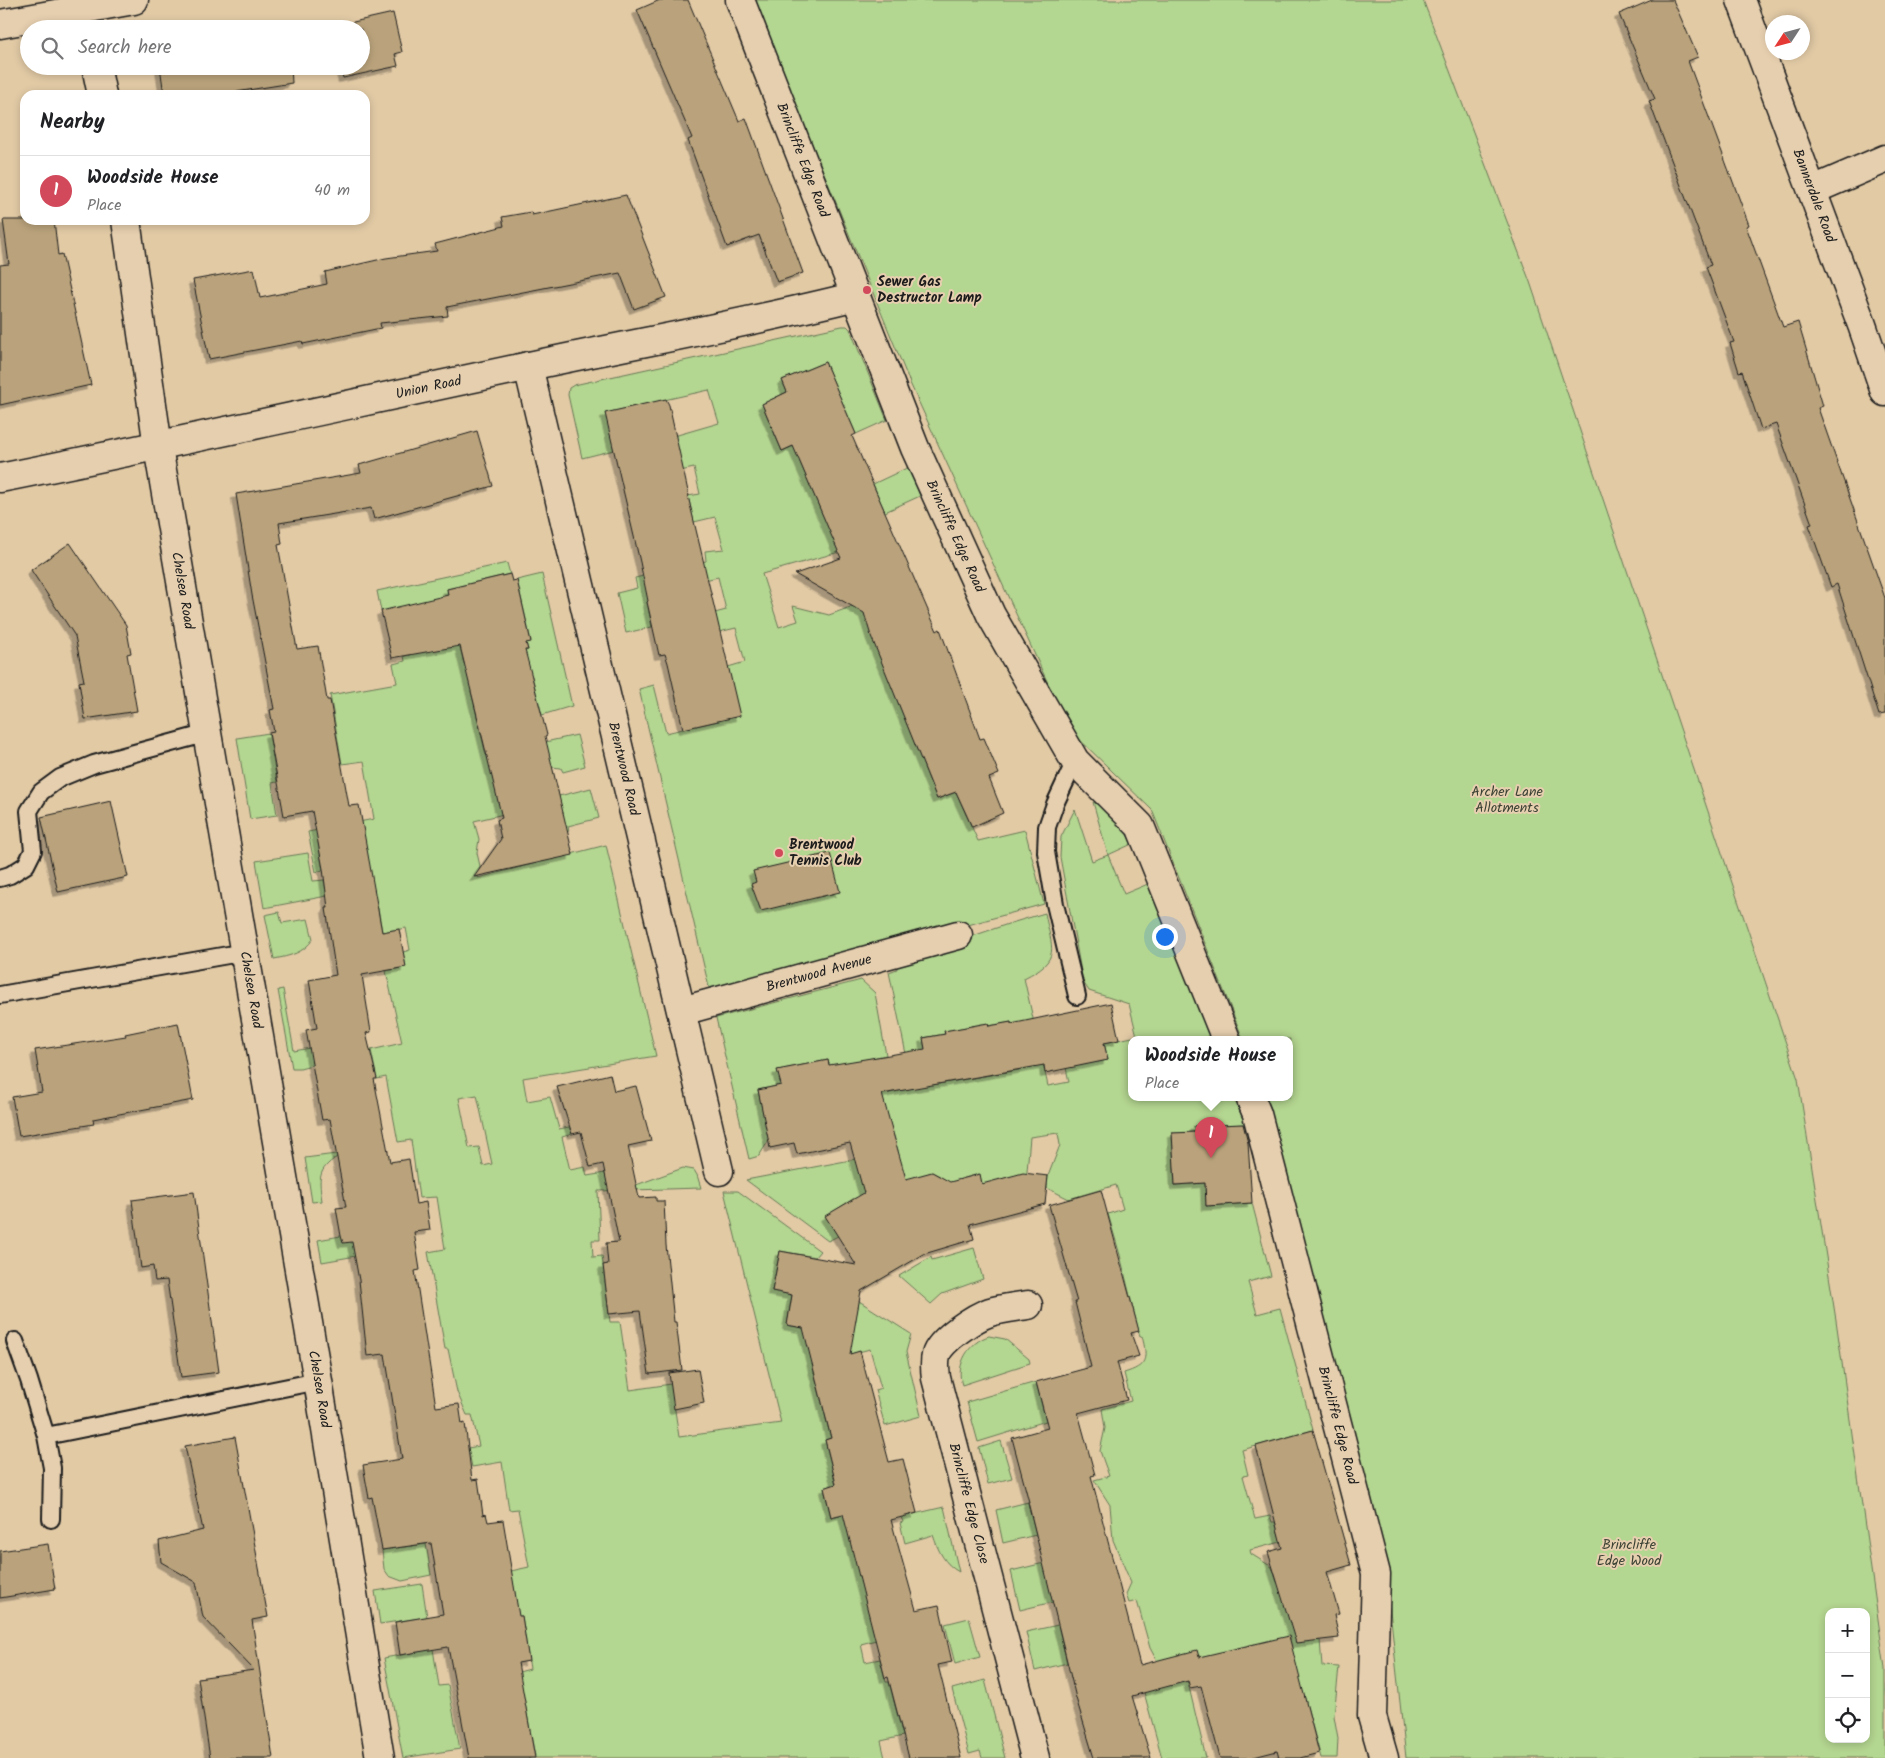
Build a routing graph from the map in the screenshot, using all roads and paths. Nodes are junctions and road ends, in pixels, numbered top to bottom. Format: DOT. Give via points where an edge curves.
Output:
graph roads {
  1 [pos="134,0"];
  2 [pos="740,0"];
  3 [pos="1742,0"];
  4 [pos="86,19"];
  5 [pos="69,20"];
  6 [pos="20,23"];
  7 [pos="0,24"];
  8 [pos="98,75"];
  9 [pos="101,90"];
  10 [pos="1885,159"];
  11 [pos="1813,190"];
  12 [pos="127,225"];
  13 [pos="856,296"];
  14 [pos="528,366"];
  15 [pos="1885,392"];
  16 [pos="158,446"];
  17 [pos="0,478"];
  18 [pos="208,733"];
  19 [pos="1075,761"];
  20 [pos="0,878"];
  21 [pos="958,935"];
  22 [pos="245,952"];
  23 [pos="0,995"];
  24 [pos="1077,996"];
  25 [pos="682,1011"];
  26 [pos="1225,1036"];
  27 [pos="1252,1101"];
  28 [pos="719,1171"];
  29 [pos="1028,1305"];
  30 [pos="15,1341"];
  31 [pos="318,1381"];
  32 [pos="46,1436"];
  33 [pos="51,1519"];
  34 [pos="380,1758"];
  35 [pos="1035,1758"];
  36 [pos="1384,1758"];
  1 -- 4 [label="street"];
  2 -- 13 [label="street, Brincliffe Edge Road"];
  3 -- 11 [label="street, Bannerdale Road"];
  4 -- 5 [label="street"];
  6 -- 7 [label="street"];
  8 -- 9 [label="street"];
  10 -- 11 [label="street"];
  11 -- 15 [label="street, Bannerdale Road"];
  12 -- 16 [label="street, Chelsea Road"];
  13 -- 14 [label="street, Union Road"];
  13 -- 19 [label="street, Brincliffe Edge Road" via="915,448 991,616"];
  14 -- 16 [label="street, Union Road"];
  14 -- 25 [label="street, Brentwood Road"];
  16 -- 17 [label="street, Union Road"];
  16 -- 18 [label="street, Chelsea Road"];
  18 -- 20 [label="lane" via="94,764 60,778 41,792 29,812 34,851 26,865"];
  18 -- 22 [label="street, Chelsea Road"];
  19 -- 24 [label="lane" via="1047,827 1046,852"];
  19 -- 26 [label="street, Brincliffe Edge Road" via="1140,826"];
  21 -- 25 [label="street, Brentwood Avenue"];
  22 -- 23 [label="lane"];
  22 -- 31 [label="street, Chelsea Road"];
  25 -- 28 [label="street, Brentwood Road"];
  27 -- 36 [label="street, Brincliffe Edge Road" via="1376,1574 1372,1716"];
  29 -- 35 [label="street, Brincliffe Edge Close" via="990,1312 966,1325 948,1338 936,1353 934,1365"];
  30 -- 32 [label="lane"];
  31 -- 32 [label="lane"];
  31 -- 34 [label="street, Chelsea Road"];
  32 -- 33 [label="lane" via="52,1468"];
}
